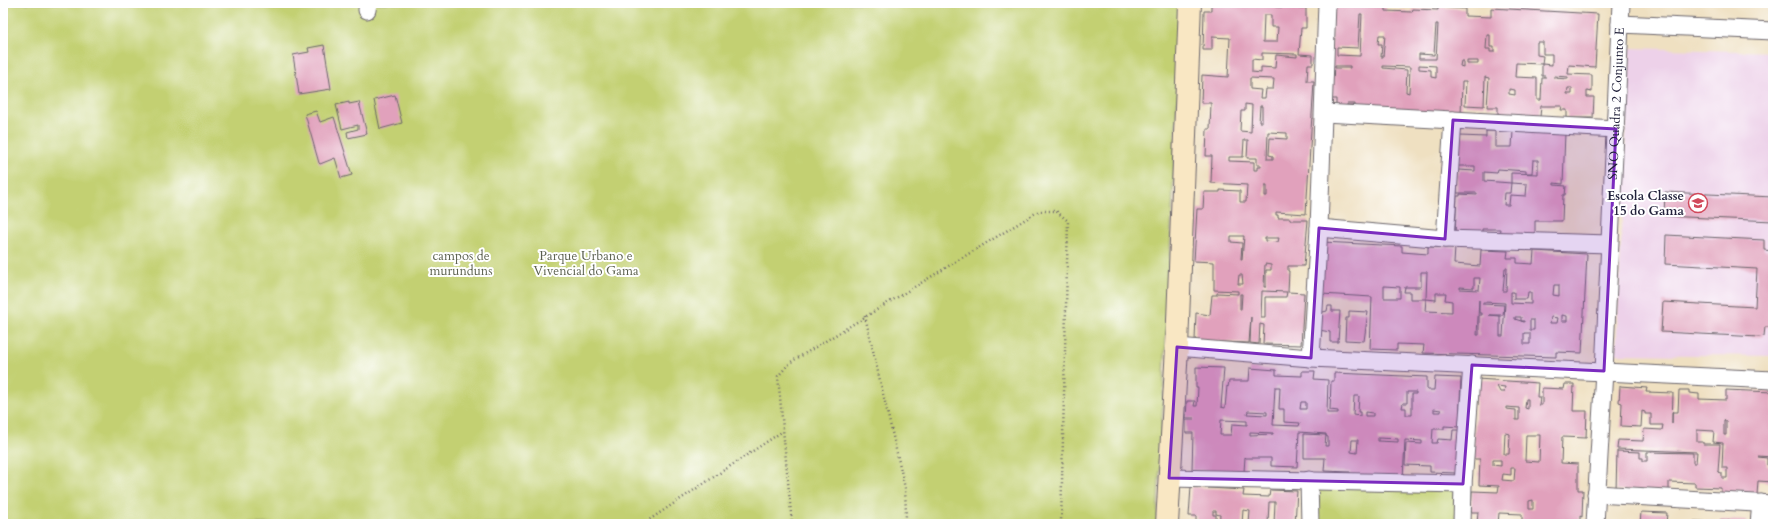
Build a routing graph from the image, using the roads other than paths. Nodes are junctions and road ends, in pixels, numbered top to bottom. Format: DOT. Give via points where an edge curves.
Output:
graph roads {
  1 [pos="1190,3"];
  2 [pos="1327,3"];
  3 [pos="1621,3"];
  4 [pos="1620,24"];
  5 [pos="1773,31"];
  6 [pos="1324,113"];
  7 [pos="1453,120"];
  8 [pos="1616,129"];
  9 [pos="1319,228"];
  10 [pos="1445,239"];
  11 [pos="1609,244"];
  12 [pos="1177,347"];
  13 [pos="1311,358"];
  14 [pos="1472,365"];
  15 [pos="1604,371"];
  16 [pos="1773,380"];
  17 [pos="1169,478"];
  18 [pos="1310,480"];
  19 [pos="1463,484"];
  20 [pos="1596,494"];
  21 [pos="1767,503"];
  22 [pos="1167,524"];
  23 [pos="1310,524"];
  24 [pos="1462,524"];
  25 [pos="1595,524"];
  26 [pos="1759,524"];
  1 -- 12 [label="street"];
  2 -- 6 [label="street"];
  3 -- 4 [label="street, SNO Quadra 2 Conjunto E"];
  4 -- 5 [label="street"];
  4 -- 8 [label="street, SNO Quadra 2 Conjunto E"];
  6 -- 7 [label="street"];
  6 -- 9 [label="street"];
  7 -- 8 [label="street"];
  7 -- 10 [label="street"];
  8 -- 11 [label="street, SNO Quadra 2 Conjunto E"];
  9 -- 10 [label="street"];
  9 -- 13 [label="street"];
  10 -- 11 [label="street"];
  11 -- 15 [label="street, SNO Quadra 2 Conjunto E"];
  12 -- 13 [label="street"];
  12 -- 17 [label="street"];
  13 -- 14 [label="street"];
  14 -- 15 [label="street"];
  14 -- 19 [label="street"];
  15 -- 16 [label="street"];
  15 -- 20 [label="street, SNO Quadra 2 Conjunto E"];
  17 -- 18 [label="street"];
  17 -- 22 [label="street"];
  18 -- 19 [label="street"];
  18 -- 23 [label="street"];
  19 -- 24 [label="street"];
  20 -- 21 [label="street"];
  20 -- 25 [label="street, SNO Quadra 2 Conjunto E"];
  21 -- 26 [label="street"];
}
